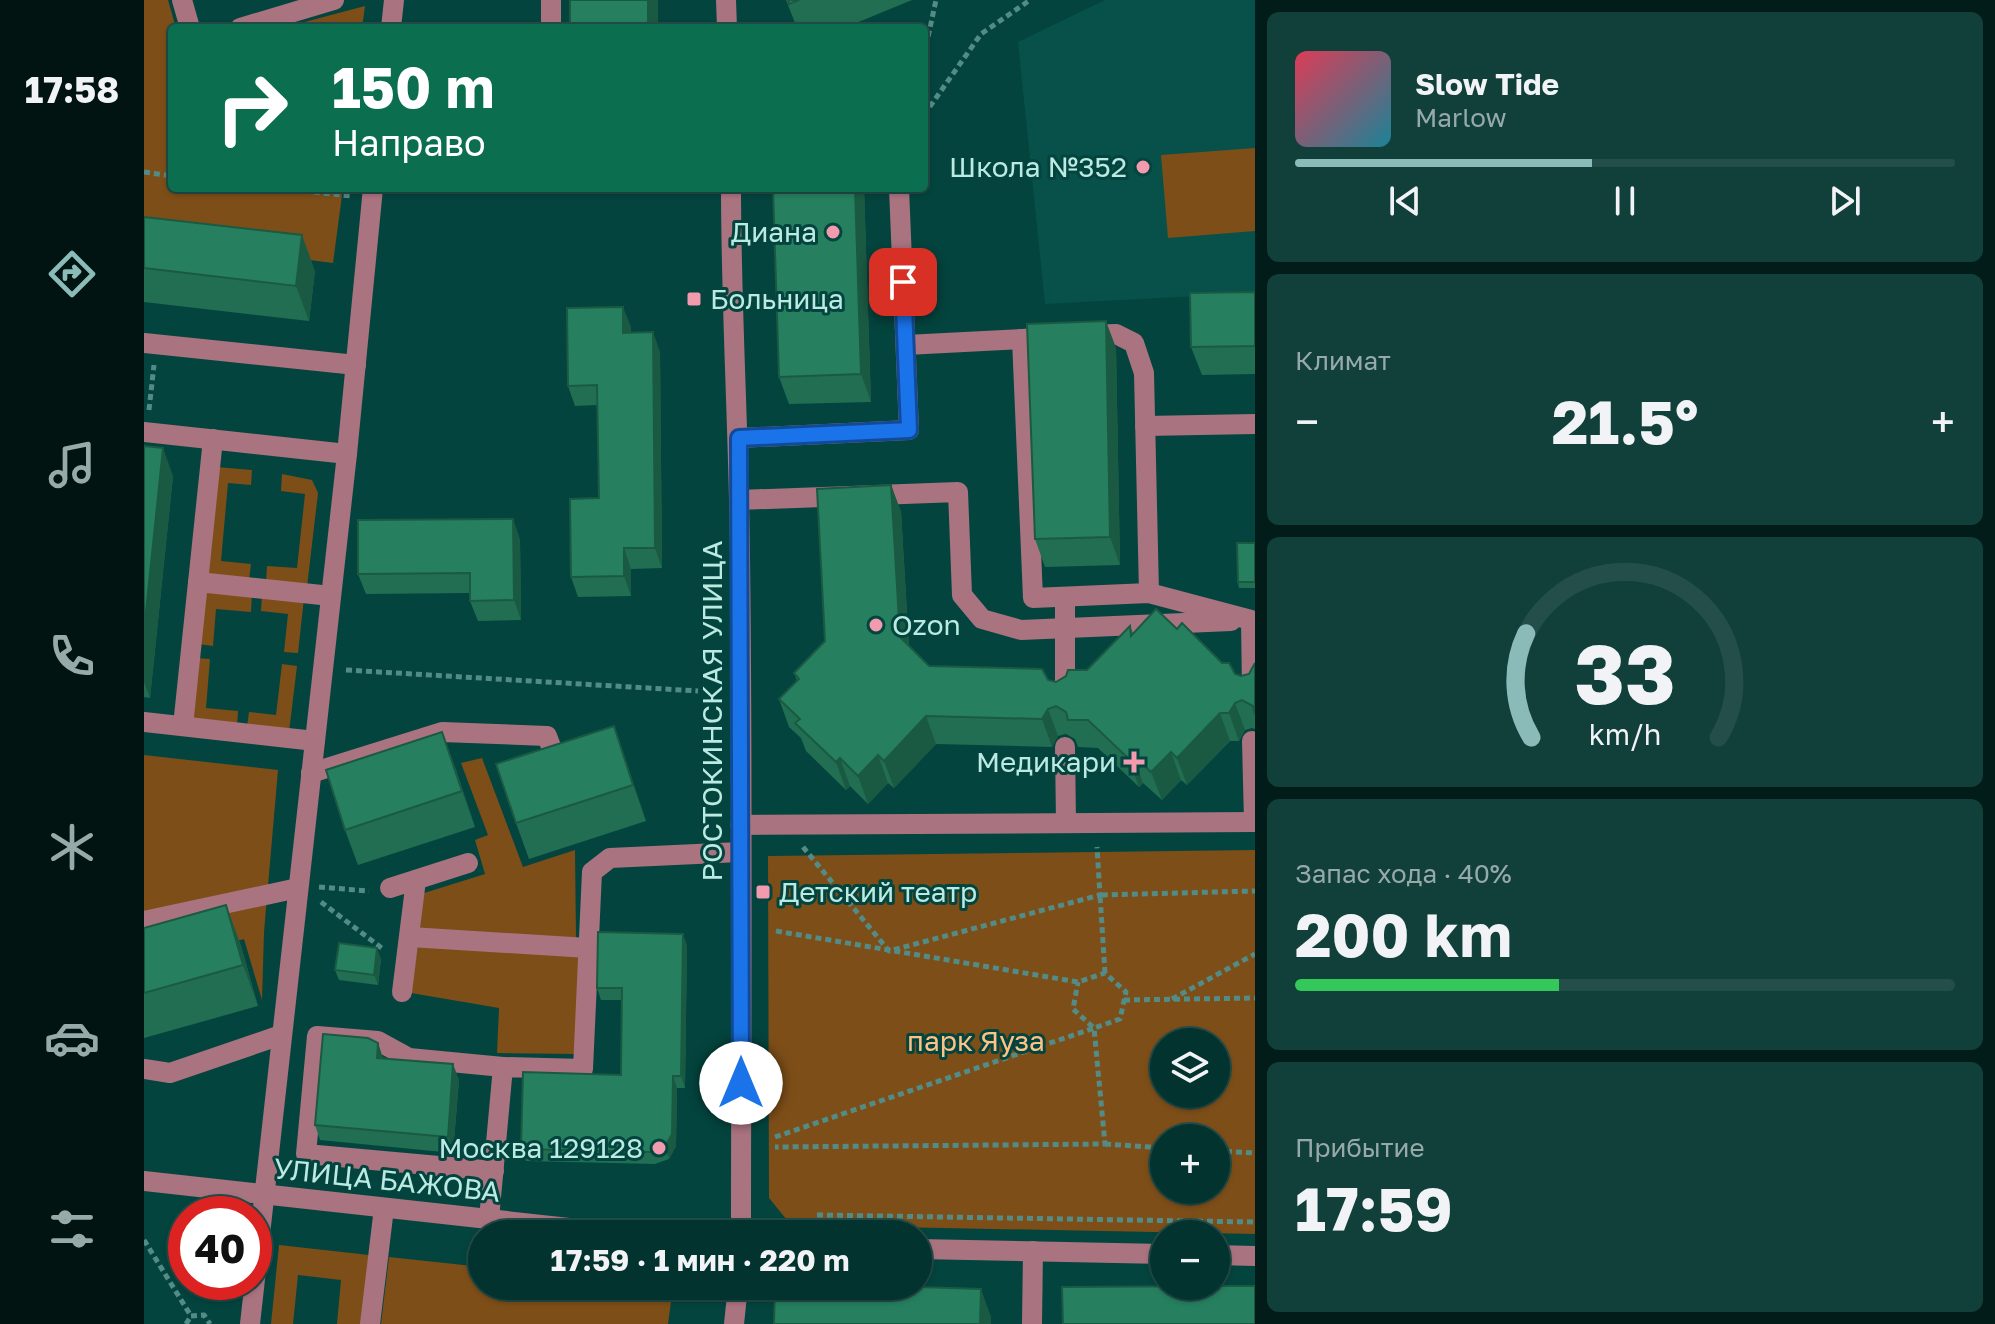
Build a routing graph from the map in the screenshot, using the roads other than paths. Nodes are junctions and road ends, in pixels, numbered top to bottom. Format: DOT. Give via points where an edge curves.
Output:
graph roads {
  1 [pos="182,0"];
  2 [pos="334,0"];
  3 [pos="394,0"];
  4 [pos="551,0"];
  5 [pos="726,0"];
  6 [pos="189,24"];
  7 [pos="253,24"];
  8 [pos="391,24"];
  9 [pos="551,24"];
  10 [pos="727,24"];
  11 [pos="373,192"];
  12 [pos="731,192"];
  13 [pos="899,192"];
  14 [pos="1022,339"];
  15 [pos="150,343"];
  16 [pos="906,345"];
  17 [pos="356,365"];
  18 [pos="146,423"];
  19 [pos="1255,424"];
  20 [pos="1145,426"];
  21 [pos="739,438"];
  22 [pos="213,439"];
  23 [pos="347,454"];
  24 [pos="739,500"];
  25 [pos="198,582"];
  26 [pos="1149,593"];
  27 [pos="331,596"];
  28 [pos="1065,597"];
  29 [pos="1253,620"];
  30 [pos="1065,628"];
  31 [pos="1252,691"];
  32 [pos="1065,697"];
  33 [pos="144,722"];
  34 [pos="183,726"];
  35 [pos="315,741"];
  36 [pos="1252,741"];
  37 [pos="1065,747"];
  38 [pos="559,768"];
  39 [pos="311,773"];
  40 [pos="1254,822"];
  41 [pos="1066,823"];
  42 [pos="740,825"];
  43 [pos="740,852"];
  44 [pos="468,863"];
  45 [pos="416,880"];
  46 [pos="390,888"];
  47 [pos="307,889"];
  48 [pos="144,921"];
  49 [pos="410,937"];
  50 [pos="588,948"];
  51 [pos="402,992"];
  52 [pos="281,1035"];
  53 [pos="503,1067"];
  54 [pos="144,1069"];
  55 [pos="494,1171"];
  56 [pos="144,1182"];
  57 [pos="263,1195"];
  58 [pos="384,1208"];
  59 [pos="489,1219"];
  60 [pos="498,1220"];
  61 [pos="741,1220"];
  62 [pos="932,1249"];
  63 [pos="1033,1251"];
  64 [pos="1150,1254"];
  65 [pos="1230,1255"];
  66 [pos="1255,1256"];
  67 [pos="737,1300"];
  68 [pos="250,1324"];
  69 [pos="370,1324"];
  70 [pos="734,1324"];
  71 [pos="1032,1324"];
  1 -- 6 [label="street"];
  2 -- 7 [label="street"];
  3 -- 8 [label="street"];
  4 -- 9 [label="street"];
  5 -- 10 [label="street"];
  11 -- 17 [label="street"];
  12 -- 21 [label="street, РОСТОКИНСКАЯ УЛИЦА"];
  13 -- 16 [label="street"];
  14 -- 16 [label="street"];
  14 -- 20 [label="street" via="1116,334 1134,343 1144,373"];
  14 -- 28 [label="street" via="1033,598"];
  15 -- 17 [label="street"];
  16 -- 21 [label="street" via="909,430"];
  17 -- 23 [label="street"];
  18 -- 22 [label="street"];
  19 -- 20 [label="street"];
  20 -- 26 [label="street"];
  21 -- 24 [label="street, РОСТОКИНСКАЯ УЛИЦА"];
  22 -- 23 [label="street"];
  22 -- 25 [label="street"];
  23 -- 27 [label="street"];
  24 -- 30 [label="street" via="958,492 962,595 982,619 1021,630"];
  24 -- 42 [label="street, РОСТОКИНСКАЯ УЛИЦА"];
  25 -- 27 [label="street"];
  25 -- 34 [label="street"];
  26 -- 28 [label="street"];
  26 -- 29 [label="street"];
  27 -- 35 [label="street"];
  28 -- 30 [label="street"];
  29 -- 30 [label="street"];
  29 -- 31 [label="street"];
  30 -- 32 [label="street"];
  33 -- 34 [label="street"];
  34 -- 35 [label="street"];
  35 -- 39 [label="street"];
  36 -- 40 [label="street"];
  37 -- 41 [label="street"];
  38 -- 39 [label="street" via="547,736 442,732"];
  39 -- 47 [label="street"];
  40 -- 41 [label="street"];
  41 -- 42 [label="street"];
  42 -- 43 [label="street, РОСТОКИНСКАЯ УЛИЦА"];
  43 -- 50 [label="street" via="610,858 592,872"];
  43 -- 61 [label="street, РОСТОКИНСКАЯ УЛИЦА"];
  44 -- 45 [label="street"];
  45 -- 46 [label="street"];
  45 -- 49 [label="street"];
  47 -- 48 [label="street"];
  47 -- 52 [label="street"];
  49 -- 50 [label="street"];
  49 -- 51 [label="street"];
  50 -- 53 [label="street" via="583,1069"];
  52 -- 54 [label="street" via="170,1073"];
  52 -- 57 [label="street"];
  53 -- 55 [label="street"];
  53 -- 55 [label="street" via="409,1058 378,1041 317,1036 306,1154"];
  55 -- 59 [label="street"];
  56 -- 57 [label="street, УЛИЦА БАЖОВА"];
  57 -- 58 [label="street, УЛИЦА БАЖОВА"];
  57 -- 68 [label="street"];
  58 -- 59 [label="street, УЛИЦА БАЖОВА"];
  58 -- 69 [label="street"];
  59 -- 60 [label="street, УЛИЦА БАЖОВА"];
  62 -- 63 [label="street"];
  63 -- 64 [label="street"];
  63 -- 71 [label="street"];
  65 -- 66 [label="street"];
  67 -- 70 [label="street"];
}
